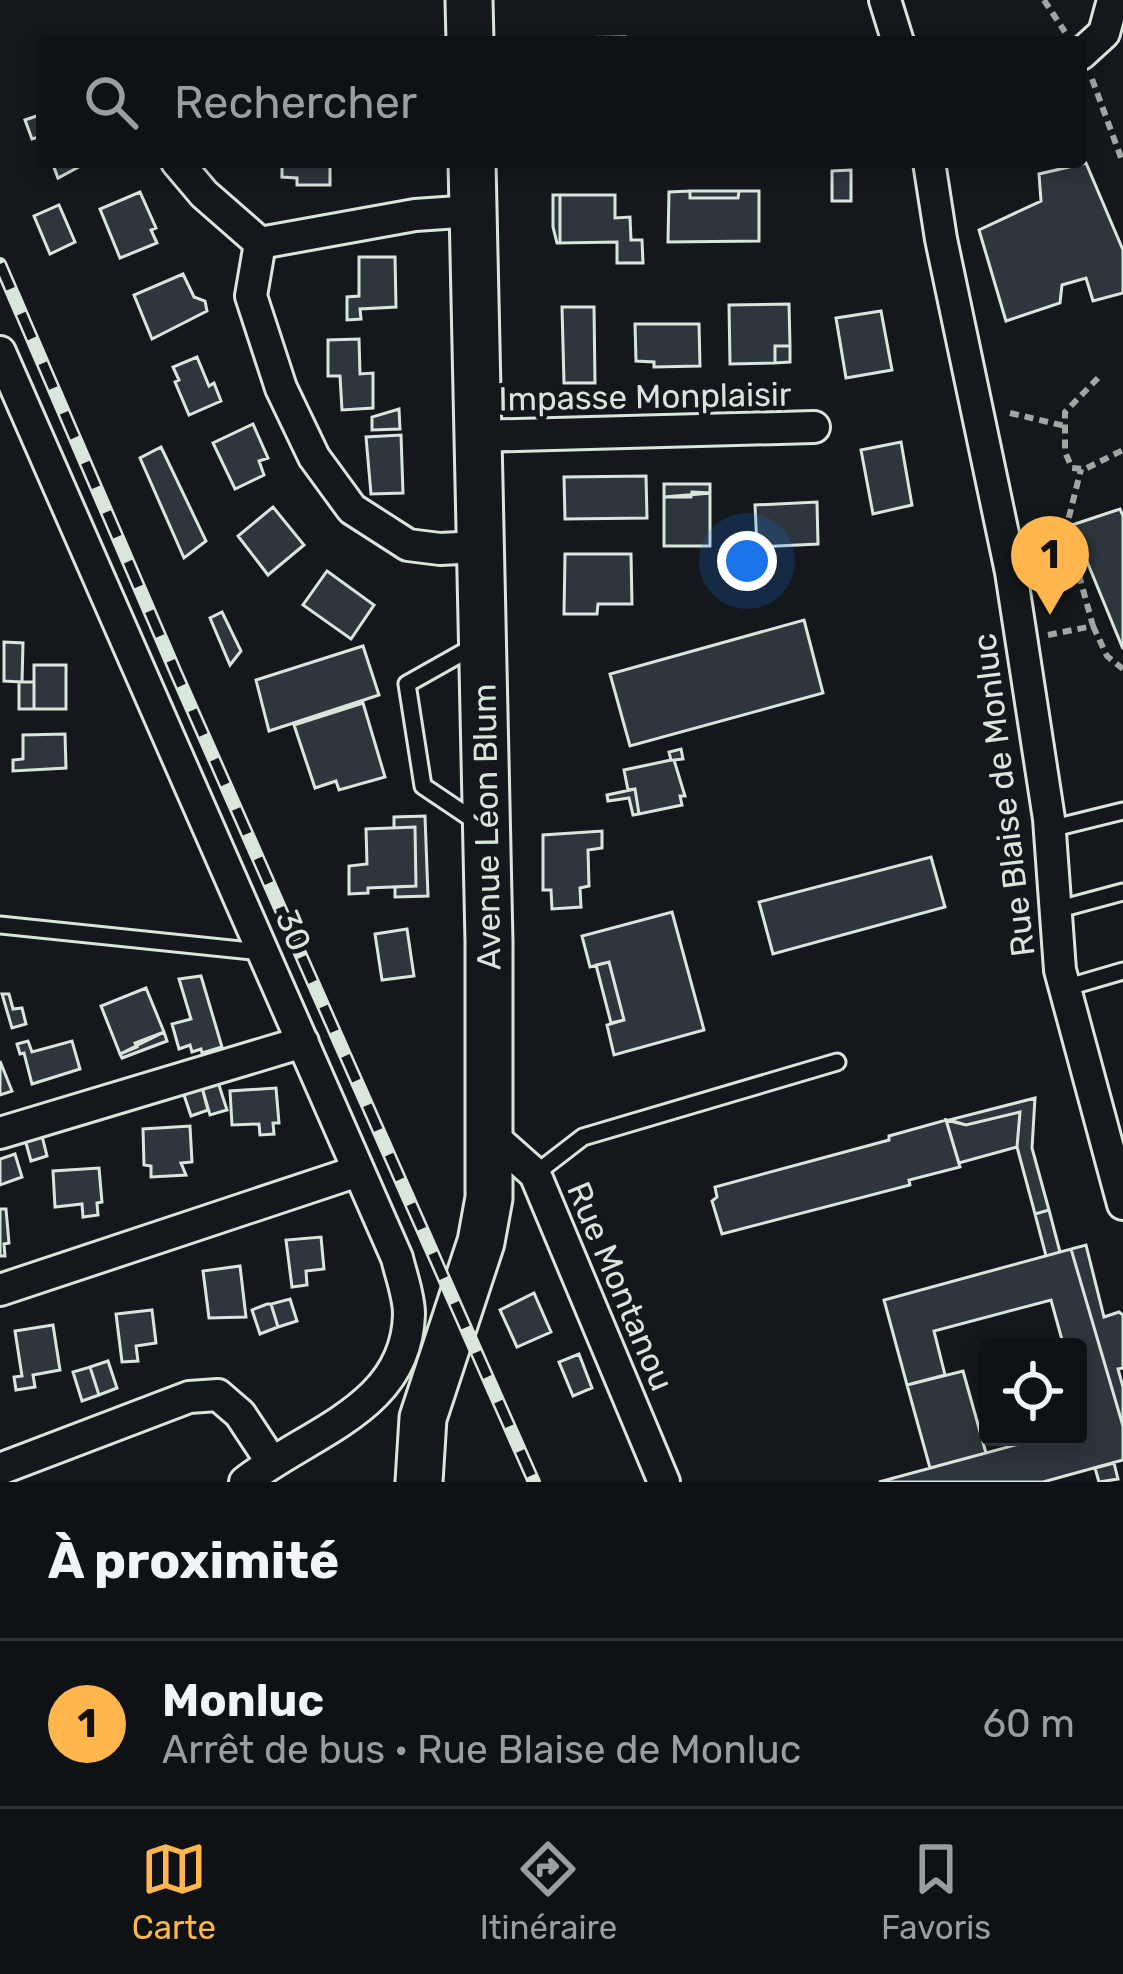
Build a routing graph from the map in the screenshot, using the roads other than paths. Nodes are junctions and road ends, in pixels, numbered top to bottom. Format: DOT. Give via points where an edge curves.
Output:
graph roads {
  1 [pos="470,0"];
  2 [pos="885,0"];
  3 [pos="1111,8"];
  4 [pos="470,36"];
  5 [pos="896,36"];
  6 [pos="1087,49"];
  7 [pos="182,168"];
  8 [pos="472,168"];
  9 [pos="930,168"];
  10 [pos="473,211"];
  11 [pos="260,243"];
  12 [pos="0,352"];
  13 [pos="814,428"];
  14 [pos="477,436"];
  15 [pos="480,547"];
  16 [pos="481,642"];
  17 [pos="1123,811"];
  18 [pos="485,827"];
  19 [pos="1050,829"];
  20 [pos="1123,892"];
  21 [pos="1056,910"];
  22 [pos="0,925"];
  23 [pos="264,952"];
  24 [pos="1123,971"];
  25 [pos="1065,988"];
  26 [pos="303,1042"];
  27 [pos="837,1062"];
  28 [pos="0,1133"];
  29 [pos="490,1134"];
  30 [pos="358,1171"];
  31 [pos="535,1174"];
  32 [pos="1123,1204"];
  33 [pos="0,1290"];
  34 [pos="272,1461"];
  35 [pos="0,1468"];
  36 [pos="245,1482"];
  37 [pos="419,1482"];
  38 [pos="664,1482"];
  1 -- 4 [label="main road"];
  2 -- 5 [label="street"];
  3 -- 6 [label="street" via="1104,33"];
  7 -- 11 [label="street"];
  8 -- 10 [label="main road, Avenue Léon Blum"];
  9 -- 19 [label="street, Rue Blaise de Monluc" via="1011,572"];
  10 -- 11 [label="street"];
  10 -- 14 [label="main road, Avenue Léon Blum"];
  11 -- 15 [label="street" via="251,296 280,388 314,457 352,509 408,544"];
  12 -- 23 [label="street, 30"];
  13 -- 14 [label="street, Impasse Monplaisir"];
  14 -- 15 [label="main road, Avenue Léon Blum"];
  15 -- 16 [label="main road, Avenue Léon Blum"];
  16 -- 18 [label="main road, Avenue Léon Blum"];
  16 -- 18 [label="lane" via="407,683 423,786"];
  17 -- 19 [label="lane"];
  18 -- 29 [label="main road, Avenue Léon Blum"];
  19 -- 21 [label="street, Rue Blaise de Monluc"];
  20 -- 21 [label="lane"];
  21 -- 25 [label="street, Rue Blaise de Monluc"];
  22 -- 23 [label="lane"];
  23 -- 26 [label="street, 30"];
  24 -- 25 [label="lane"];
  25 -- 32 [label="street, Rue Blaise de Monluc"];
  26 -- 28 [label="street"];
  26 -- 30 [label="street, 30"];
  27 -- 31 [label="lane" via="583,1137"];
  29 -- 31 [label="street, Rue Montanou"];
  29 -- 37 [label="main road, Avenue Léon Blum" via="481,1242 423,1418"];
  30 -- 33 [label="street"];
  30 -- 34 [label="street, 30" via="398,1258 409,1310 404,1353 377,1396"];
  31 -- 38 [label="street, Rue Montanou"];
  34 -- 35 [label="street" via="218,1396 189,1397"];
  34 -- 36 [label="street, 30"];
}
